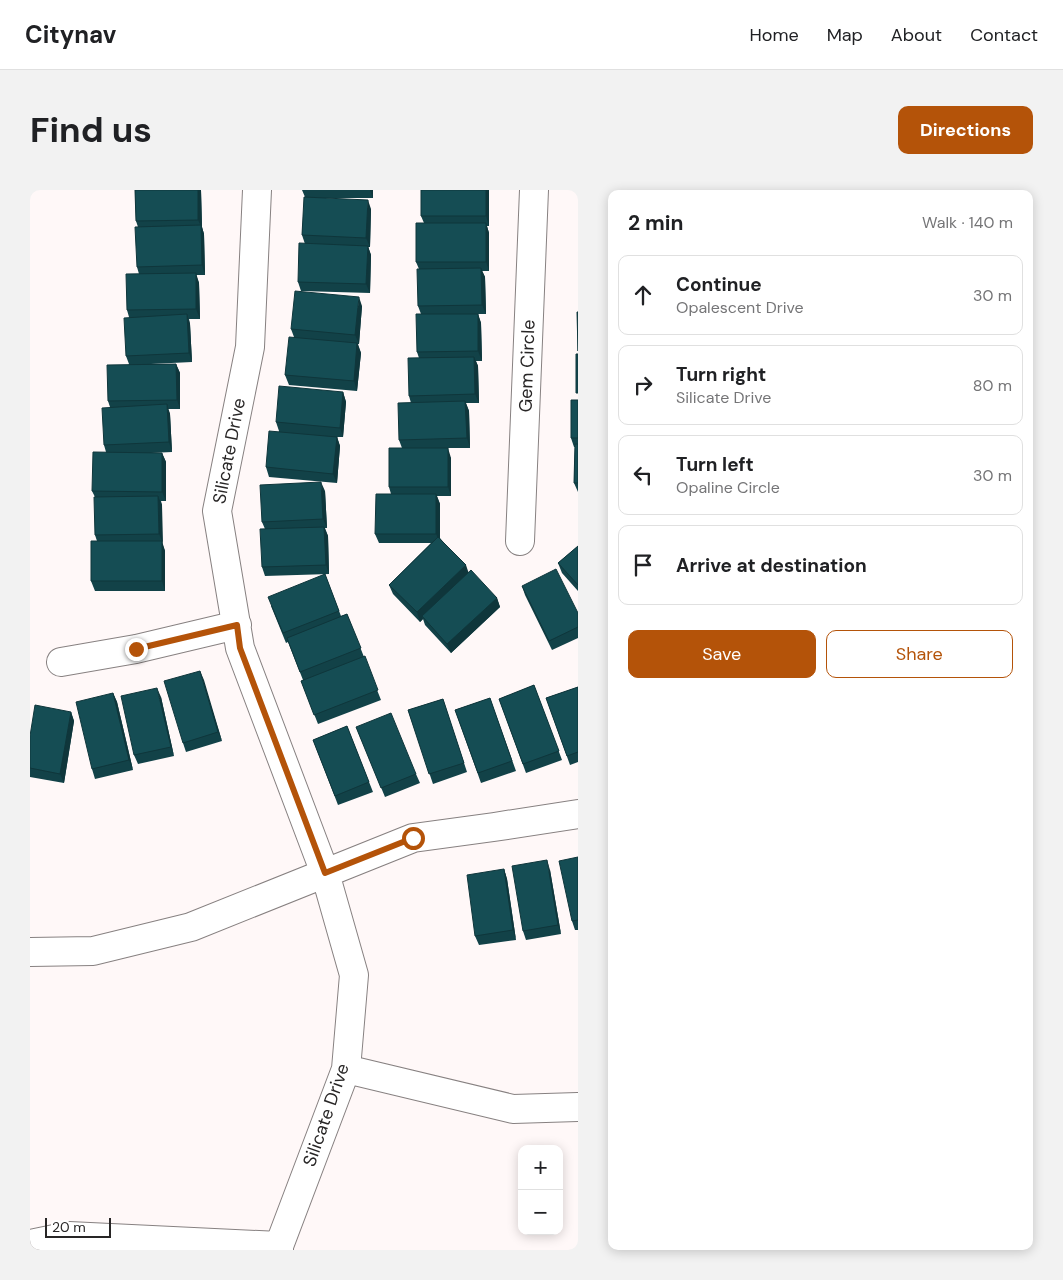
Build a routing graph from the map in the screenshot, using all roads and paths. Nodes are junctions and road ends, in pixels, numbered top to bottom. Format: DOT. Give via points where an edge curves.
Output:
graph roads {
  1 [pos="257,190"];
  2 [pos="534,190"];
  3 [pos="520,541"];
  4 [pos="237,625"];
  5 [pos="61,662"];
  6 [pos="578,814"];
  7 [pos="325,873"];
  8 [pos="30,952"];
  9 [pos="346,1069"];
  10 [pos="578,1107"];
  11 [pos="30,1244"];
  12 [pos="279,1248"];
  1 -- 4 [label="street, Silicate Drive" via="250,347 217,511"];
  2 -- 3 [label="street, Gem Circle"];
  4 -- 5 [label="street" via="136,649"];
  4 -- 7 [label="street, Silicate Drive" via="240,648"];
  6 -- 7 [label="street" via="413,838"];
  7 -- 8 [label="street" via="191,927 93,951"];
  7 -- 9 [label="street, Silicate Drive" via="354,975"];
  9 -- 10 [label="street" via="513,1109"];
  9 -- 12 [label="street, Silicate Drive"];
  11 -- 12 [label="street" via="69,1236"];
}
